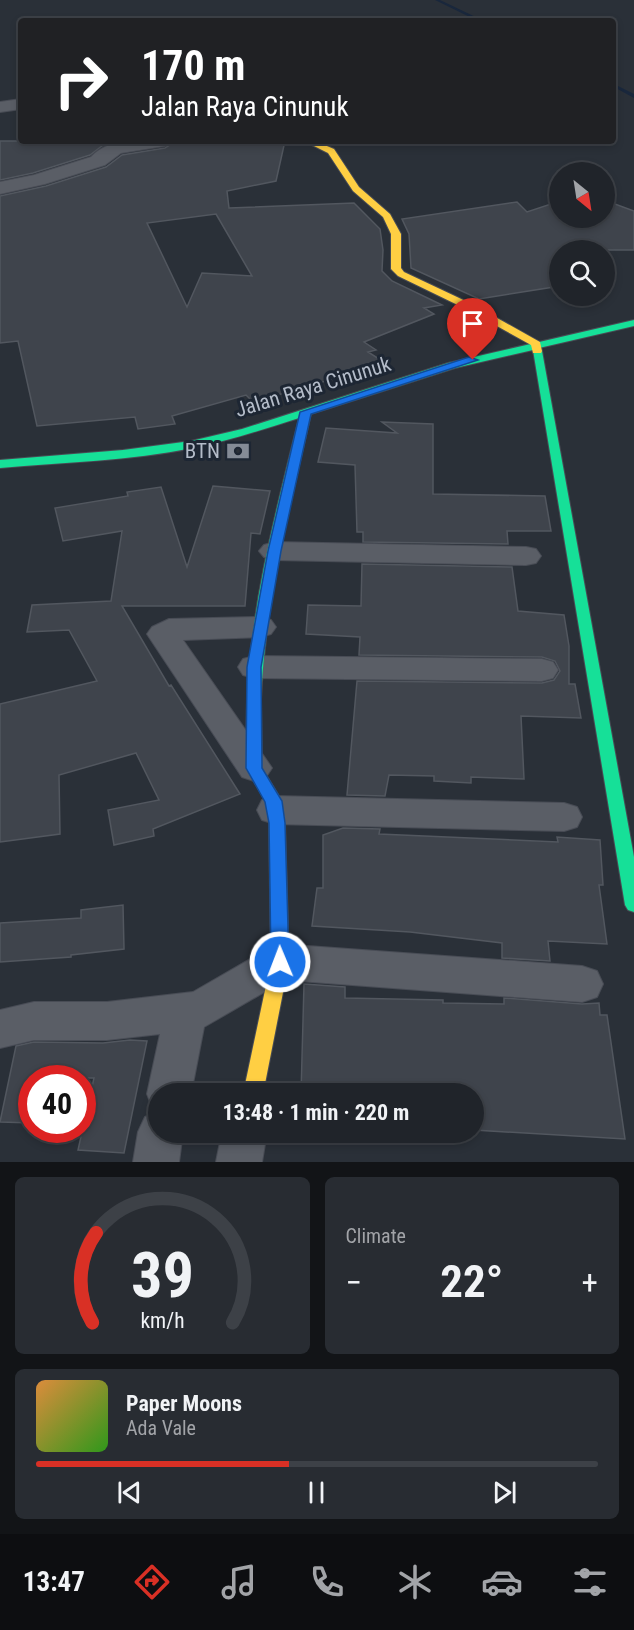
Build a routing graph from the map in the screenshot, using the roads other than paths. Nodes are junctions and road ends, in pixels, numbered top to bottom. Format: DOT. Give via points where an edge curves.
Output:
graph roads {
  1 [pos="18,104"];
  2 [pos="0,107"];
  3 [pos="144,144"];
  4 [pos="316,144"];
  5 [pos="0,188"];
  6 [pos="634,323"];
  7 [pos="536,344"];
  8 [pos="306,412"];
  9 [pos="0,464"];
  10 [pos="274,551"];
  11 [pos="526,556"];
  12 [pos="260,627"];
  13 [pos="254,667"];
  14 [pos="542,670"];
  15 [pos="254,768"];
  16 [pos="275,810"];
  17 [pos="564,817"];
  18 [pos="634,904"];
  19 [pos="280,962"];
  20 [pos="582,984"];
  21 [pos="186,1012"];
  22 [pos="0,1029"];
  23 [pos="171,1083"];
  24 [pos="255,1083"];
  25 [pos="159,1143"];
  26 [pos="243,1143"];
  27 [pos="156,1162"];
  28 [pos="239,1162"];
  1 -- 2 [label="street"];
  3 -- 5 [label="street" via="116,148 99,161"];
  4 -- 7 [label="main road" via="331,151 356,189 387,216 396,234 396,269 401,274"];
  6 -- 7 [label="main road, Jalan Raya Cinunuk"];
  7 -- 8 [label="main road, Jalan Raya Cinunuk" via="452,365"];
  7 -- 18 [label="main road"];
  8 -- 9 [label="main road, Jalan Raya Cinunuk" via="190,445"];
  8 -- 10 [label="main road"];
  10 -- 11 [label="street"];
  10 -- 12 [label="main road"];
  12 -- 13 [label="main road"];
  12 -- 15 [label="street" via="169,630 163,634"];
  13 -- 14 [label="street"];
  13 -- 15 [label="main road"];
  15 -- 16 [label="main road"];
  16 -- 17 [label="street"];
  16 -- 19 [label="main road"];
  19 -- 20 [label="street"];
  19 -- 21 [label="street" via="201,1009"];
  19 -- 24 [label="main road"];
  21 -- 22 [label="street" via="107,1020 34,1021"];
  21 -- 23 [label="street"];
  25 -- 27 [label="street"];
  26 -- 28 [label="street"];
}
